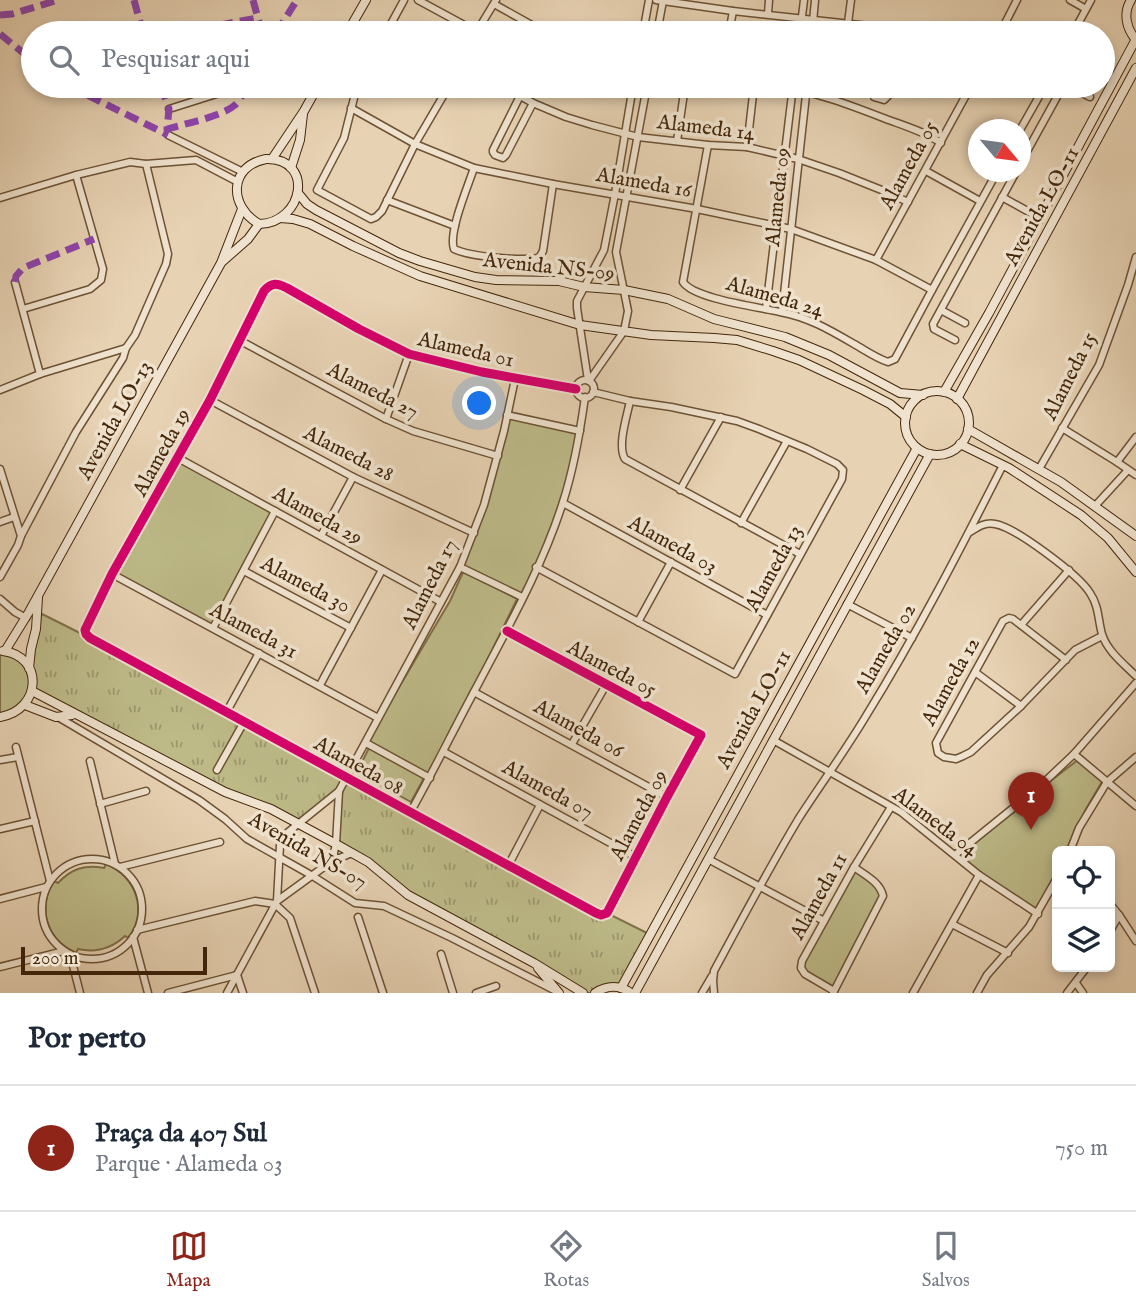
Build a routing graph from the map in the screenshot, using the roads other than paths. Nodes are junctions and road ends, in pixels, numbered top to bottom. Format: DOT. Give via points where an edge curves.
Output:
graph roads {
  1 [pos="366,0"];
  2 [pos="404,0"];
  3 [pos="418,0"];
  4 [pos="649,0"];
  5 [pos="769,0"];
  6 [pos="804,0"];
  7 [pos="816,0"];
  8 [pos="851,0"];
  9 [pos="1017,0"];
  10 [pos="1070,0"];
  11 [pos="1091,0"];
  12 [pos="661,1"];
  13 [pos="1127,1"];
  14 [pos="495,2"];
  15 [pos="1086,9"];
  16 [pos="733,11"];
  17 [pos="768,14"];
  18 [pos="801,18"];
  19 [pos="814,20"];
  20 [pos="354,21"];
  21 [pos="393,21"];
  22 [pos="456,21"];
  23 [pos="484,21"];
  24 [pos="527,21"];
  25 [pos="645,21"];
  26 [pos="658,21"];
  27 [pos="731,21"];
  28 [pos="801,21"];
  29 [pos="825,21"];
  30 [pos="848,21"];
  31 [pos="1006,21"];
  32 [pos="1080,21"];
  33 [pos="1136,39"];
  34 [pos="1136,68"];
  35 [pos="1115,78"];
  36 [pos="204,98"];
  37 [pos="311,98"];
  38 [pos="354,98"];
  39 [pos="442,98"];
  40 [pos="519,98"];
  41 [pos="524,98"];
  42 [pos="631,98"];
  43 [pos="645,98"];
  44 [pos="683,98"];
  45 [pos="753,98"];
  46 [pos="792,98"];
  47 [pos="805,98"];
  48 [pos="834,98"];
  49 [pos="965,98"];
  50 [pos="1036,98"];
  51 [pos="1058,98"];
  52 [pos="1104,98"];
  53 [pos="533,103"];
  54 [pos="351,108"];
  55 [pos="169,109"];
  56 [pos="303,111"];
  57 [pos="1025,119"];
  58 [pos="626,134"];
  59 [pos="168,135"];
  60 [pos="638,137"];
  61 [pos="1031,140"];
  62 [pos="677,141"];
  63 [pos="941,143"];
  64 [pos="415,144"];
  65 [pos="708,145"];
  66 [pos="747,147"];
  67 [pos="201,151"];
  68 [pos="785,157"];
  69 [pos="272,159"];
  70 [pos="798,159"];
  71 [pos="196,160"];
  72 [pos="146,164"];
  73 [pos="291,168"];
  74 [pos="474,168"];
  75 [pos="926,171"];
  76 [pos="243,172"];
  77 [pos="76,175"];
  78 [pos="238,182"];
  79 [pos="991,182"];
  80 [pos="1010,182"];
  81 [pos="553,184"];
  82 [pos="298,193"];
  83 [pos="615,194"];
  84 [pos="627,197"];
  85 [pos="1002,197"];
  86 [pos="0,198"];
  87 [pos="387,200"];
  88 [pos="981,201"];
  89 [pos="908,202"];
  90 [pos="242,209"];
  91 [pos="697,209"];
  92 [pos="280,218"];
  93 [pos="1040,218"];
  94 [pos="259,223"];
  95 [pos="455,226"];
  96 [pos="776,226"];
  97 [pos="791,229"];
  98 [pos="957,246"];
  99 [pos="972,253"];
  100 [pos="1136,257"];
  101 [pos="876,260"];
  102 [pos="221,263"];
  103 [pos="15,282"];
  104 [pos="279,284"];
  105 [pos="1128,285"];
  106 [pos="584,287"];
  107 [pos="624,290"];
  108 [pos="932,290"];
  109 [pos="1136,290"];
  110 [pos="23,309"];
  111 [pos="766,309"];
  112 [pos="941,310"];
  113 [pos="782,312"];
  114 [pos="965,323"];
  115 [pos="580,325"];
  116 [pos="624,331"];
  117 [pos="239,340"];
  118 [pos="955,340"];
  119 [pos="126,348"];
  120 [pos="409,354"];
  121 [pos="40,374"];
  122 [pos="515,379"];
  123 [pos="588,381"];
  124 [pos="576,389"];
  125 [pos="0,390"];
  126 [pos="593,392"];
  127 [pos="944,392"];
  128 [pos="923,395"];
  129 [pos="584,397"];
  130 [pos="957,398"];
  131 [pos="211,400"];
  132 [pos="630,401"];
  133 [pos="508,415"];
  134 [pos="721,417"];
  135 [pos="906,417"];
  136 [pos="386,419"];
  137 [pos="1062,428"];
  138 [pos="968,429"];
  139 [pos="580,431"];
  140 [pos="1136,437"];
  141 [pos="787,441"];
  142 [pos="960,444"];
  143 [pos="917,448"];
  144 [pos="930,454"];
  145 [pos="498,456"];
  146 [pos="178,458"];
  147 [pos="1117,461"];
  148 [pos="1003,465"];
  149 [pos="0,469"];
  150 [pos="1039,469"];
  151 [pos="1128,470"];
  152 [pos="1136,475"];
  153 [pos="353,477"];
  154 [pos="680,490"];
  155 [pos="563,503"];
  156 [pos="1095,506"];
  157 [pos="275,511"];
  158 [pos="14,517"];
  159 [pos="0,522"];
  160 [pos="741,523"];
  161 [pos="474,533"];
  162 [pos="968,533"];
  163 [pos="21,536"];
  164 [pos="1136,536"];
  165 [pos="321,537"];
  166 [pos="800,554"];
  167 [pos="671,562"];
  168 [pos="460,568"];
  169 [pos="537,568"];
  170 [pos="382,570"];
  171 [pos="1069,570"];
  172 [pos="244,571"];
  173 [pos="1136,572"];
  174 [pos="112,574"];
  175 [pos="0,577"];
  176 [pos="38,595"];
  177 [pos="523,597"];
  178 [pos="0,599"];
  179 [pos="441,602"];
  180 [pos="847,604"];
  181 [pos="767,615"];
  182 [pos="26,618"];
  183 [pos="638,622"];
  184 [pos="1021,625"];
  185 [pos="213,628"];
  186 [pos="351,628"];
  187 [pos="507,631"];
  188 [pos="1102,636"];
  189 [pos="912,638"];
  190 [pos="96,641"];
  191 [pos="3,650"];
  192 [pos="259,653"];
  193 [pos="1066,660"];
  194 [pos="29,668"];
  195 [pos="975,672"];
  196 [pos="1136,676"];
  197 [pos="1136,683"];
  198 [pos="320,685"];
  199 [pos="606,685"];
  200 [pos="32,691"];
  201 [pos="474,692"];
  202 [pos="24,705"];
  203 [pos="1021,706"];
  204 [pos="226,713"];
  205 [pos="74,715"];
  206 [pos="56,716"];
  207 [pos="0,717"];
  208 [pos="378,718"];
  209 [pos="244,722"];
  210 [pos="701,735"];
  211 [pos="773,740"];
  212 [pos="366,743"];
  213 [pos="572,744"];
  214 [pos="16,747"];
  215 [pos="444,752"];
  216 [pos="1074,754"];
  217 [pos="18,757"];
  218 [pos="1136,757"];
  219 [pos="0,760"];
  220 [pos="90,761"];
  221 [pos="217,770"];
  222 [pos="831,773"];
  223 [pos="347,778"];
  224 [pos="430,778"];
  225 [pos="1107,782"];
  226 [pos="146,791"];
  227 [pos="339,791"];
  228 [pos="667,797"];
  229 [pos="100,804"];
  230 [pos="540,805"];
  231 [pos="1136,806"];
  232 [pos="891,807"];
  233 [pos="411,813"];
  234 [pos="35,821"];
  235 [pos="298,824"];
  236 [pos="0,829"];
  237 [pos="220,842"];
  238 [pos="336,844"];
  239 [pos="1072,846"];
  240 [pos="111,848"];
  241 [pos="352,853"];
  242 [pos="955,855"];
  243 [pos="280,857"];
  244 [pos="636,857"];
  245 [pos="708,859"];
  246 [pos="105,860"];
  247 [pos="332,861"];
  248 [pos="137,863"];
  249 [pos="46,866"];
  250 [pos="118,866"];
  251 [pos="508,866"];
  252 [pos="854,867"];
  253 [pos="59,871"];
  254 [pos="128,874"];
  255 [pos="311,875"];
  256 [pos="979,875"];
  257 [pos="48,884"];
  258 [pos="759,886"];
  259 [pos="1052,887"];
  260 [pos="30,892"];
  261 [pos="43,897"];
  262 [pos="0,899"];
  263 [pos="276,903"];
  264 [pos="1114,909"];
  265 [pos="607,913"];
  266 [pos="1038,914"];
  267 [pos="1119,915"];
  268 [pos="358,917"];
  269 [pos="141,919"];
  270 [pos="824,921"];
  271 [pos="1115,922"];
  272 [pos="952,924"];
  273 [pos="151,927"];
  274 [pos="135,934"];
  275 [pos="1136,941"];
  276 [pos="56,944"];
  277 [pos="124,947"];
  278 [pos="137,951"];
  279 [pos="67,952"];
  280 [pos="1008,953"];
  281 [pos="50,954"];
  282 [pos="441,954"];
  283 [pos="83,958"];
  284 [pos="534,963"];
  285 [pos="0,967"];
  286 [pos="74,970"];
  287 [pos="714,971"];
  288 [pos="1084,972"];
  289 [pos="237,975"];
  290 [pos="1076,983"];
  291 [pos="496,986"];
  292 [pos="621,988"];
  293 [pos="557,992"];
  294 [pos="833,992"];
  295 [pos="80,993"];
  296 [pos="148,993"];
  297 [pos="168,993"];
  298 [pos="227,993"];
  299 [pos="243,993"];
  300 [pos="315,993"];
  301 [pos="383,993"];
  302 [pos="453,993"];
  303 [pos="476,993"];
  304 [pos="583,993"];
  305 [pos="595,993"];
  306 [pos="633,993"];
  307 [pos="702,993"];
  308 [pos="714,993"];
  309 [pos="913,993"];
  310 [pos="977,993"];
  311 [pos="1067,993"];
  312 [pos="1083,993"];
  1 -- 20 [label="street"];
  2 -- 21 [label="street"];
  3 -- 22 [label="street"];
  4 -- 25 [label="street"];
  5 -- 17 [label="street"];
  6 -- 18 [label="street"];
  7 -- 19 [label="street"];
  8 -- 30 [label="street"];
  9 -- 31 [label="street"];
  10 -- 15 [label="street"];
  11 -- 15 [label="street"];
  12 -- 16 [label="street"];
  12 -- 26 [label="street"];
  13 -- 33 [label="street" via="1126,21"];
  14 -- 23 [label="street"];
  14 -- 24 [label="street"];
  15 -- 32 [label="street"];
  16 -- 17 [label="street"];
  16 -- 27 [label="street"];
  17 -- 18 [label="street"];
  18 -- 19 [label="street"];
  18 -- 28 [label="street"];
  19 -- 29 [label="street"];
  33 -- 35 [label="street, Avenida LO-11"];
  34 -- 130 [label="street, Avenida LO-11"];
  36 -- 55 [label="street"];
  37 -- 56 [label="street"];
  38 -- 54 [label="street"];
  39 -- 64 [label="street"];
  40 -- 53 [label="street" via="493,150 503,158"];
  41 -- 53 [label="street, Alameda 14"];
  42 -- 58 [label="street"];
  43 -- 60 [label="street"];
  44 -- 62 [label="street"];
  45 -- 66 [label="street"];
  46 -- 68 [label="street, Alameda 09"];
  47 -- 70 [label="street, Alameda 09"];
  48 -- 63 [label="street"];
  49 -- 63 [label="street, Alameda 05"];
  50 -- 57 [label="street"];
  51 -- 61 [label="street"];
  52 -- 93 [label="street, Avenida LO-11"];
  53 -- 58 [label="street, Alameda 14"];
  54 -- 64 [label="street, Alameda 16"];
  54 -- 87 [label="street" via="344,138 317,190 373,219"];
  56 -- 69 [label="street"];
  56 -- 73 [label="street"];
  58 -- 60 [label="street, Alameda 14"];
  58 -- 83 [label="street"];
  59 -- 67 [label="street"];
  60 -- 62 [label="street, Alameda 14"];
  60 -- 84 [label="street"];
  62 -- 65 [label="street, Alameda 14"];
  63 -- 75 [label="street, Alameda 05"];
  64 -- 74 [label="street, Alameda 16"];
  64 -- 87 [label="street"];
  65 -- 66 [label="street, Alameda 14"];
  65 -- 91 [label="street"];
  66 -- 68 [label="street, Alameda 14"];
  67 -- 71 [label="street"];
  67 -- 76 [label="street"];
  68 -- 70 [label="street, Alameda 14"];
  68 -- 96 [label="street, Alameda 09"];
  69 -- 73 [label="street"];
  69 -- 76 [label="street" via="256,162"];
  70 -- 89 [label="street, Alameda 14"];
  70 -- 97 [label="street, Alameda 09"];
  71 -- 72 [label="street"];
  71 -- 78 [label="street"];
  72 -- 77 [label="street" via="130,162"];
  72 -- 119 [label="street" via="168,254"];
  73 -- 82 [label="street"];
  74 -- 81 [label="street, Alameda 16"];
  74 -- 95 [label="street"];
  75 -- 88 [label="street"];
  75 -- 89 [label="street, Alameda 05"];
  76 -- 78 [label="street"];
  77 -- 86 [label="street"];
  77 -- 110 [label="street" via="102,277 90,289"];
  78 -- 90 [label="street, Avenida LO-13"];
  79 -- 88 [label="street"];
  80 -- 85 [label="street"];
  81 -- 83 [label="street, Alameda 16"];
  81 -- 95 [label="street" via="539,258 454,249"];
  82 -- 92 [label="street"];
  82 -- 106 [label="street, Avenida NS-09" via="316,210 420,261 475,277 559,281"];
  83 -- 84 [label="street, Alameda 16"];
  83 -- 106 [label="street" via="604,250"];
  84 -- 91 [label="street, Alameda 16"];
  84 -- 107 [label="street" via="616,252"];
  85 -- 93 [label="street"];
  85 -- 99 [label="street"];
  87 -- 95 [label="street"];
  88 -- 98 [label="street"];
  89 -- 101 [label="street, Alameda 05"];
  90 -- 94 [label="street"];
  90 -- 102 [label="street, Avenida LO-13"];
  91 -- 96 [label="street, Alameda 16"];
  91 -- 111 [label="street, Alameda 24" via="683,282 686,288"];
  92 -- 94 [label="street"];
  92 -- 115 [label="street, Avenida NS-09" via="310,224 420,276"];
  93 -- 127 [label="street, Avenida LO-11"];
  94 -- 102 [label="street, Avenida LO-13"];
  96 -- 97 [label="street, Alameda 16"];
  96 -- 111 [label="street, Alameda 09"];
  97 -- 101 [label="street, Alameda 16"];
  97 -- 113 [label="street, Alameda 09"];
  98 -- 99 [label="street"];
  98 -- 108 [label="street"];
  99 -- 112 [label="street"];
  100 -- 105 [label="street, Alameda 15"];
  101 -- 108 [label="street, Alameda 16"];
  102 -- 176 [label="street, Avenida LO-13"];
  103 -- 110 [label="street"];
  104 -- 117 [label="street, Alameda 19" via="264,291"];
  104 -- 120 [label="street, Alameda 01"];
  105 -- 109 [label="street"];
  105 -- 137 [label="street, Alameda 15" via="1099,365"];
  106 -- 107 [label="street, Avenida NS-09"];
  106 -- 115 [label="street" via="577,301"];
  107 -- 116 [label="street" via="628,310"];
  107 -- 128 [label="street, Avenida NS-09" via="668,299 714,319 785,337 900,393"];
  108 -- 113 [label="street, Alameda 24" via="893,361 885,362 815,322"];
  110 -- 121 [label="street"];
  111 -- 113 [label="street, Alameda 24"];
  112 -- 114 [label="street"];
  112 -- 118 [label="street" via="934,329"];
  115 -- 116 [label="street, Avenida NS-09"];
  115 -- 123 [label="street"];
  116 -- 123 [label="street"];
  116 -- 135 [label="street, Avenida NS-09" via="737,340 823,371 890,404"];
  117 -- 131 [label="street, Alameda 19"];
  117 -- 136 [label="street, Alameda 27"];
  119 -- 121 [label="street"];
  119 -- 163 [label="street"];
  120 -- 122 [label="street, Alameda 01"];
  120 -- 136 [label="street"];
  121 -- 125 [label="street"];
  122 -- 124 [label="street, Alameda 01"];
  122 -- 133 [label="street, Alameda 17"];
  123 -- 124 [label="street" via="580,382"];
  123 -- 126 [label="street"];
  124 -- 129 [label="street"];
  126 -- 129 [label="street"];
  126 -- 132 [label="street"];
  127 -- 128 [label="street"];
  127 -- 130 [label="street"];
  128 -- 135 [label="street" via="910,406"];
  129 -- 139 [label="street"];
  130 -- 138 [label="street" via="967,414"];
  131 -- 146 [label="street, Alameda 19"];
  131 -- 153 [label="street, Alameda 28"];
  132 -- 134 [label="street"];
  132 -- 154 [label="street" via="622,456"];
  133 -- 139 [label="street"];
  133 -- 145 [label="street, Alameda 17"];
  134 -- 141 [label="street"];
  134 -- 154 [label="street"];
  135 -- 143 [label="street" via="907,434"];
  136 -- 145 [label="street, Alameda 27"];
  137 -- 147 [label="street"];
  137 -- 150 [label="street, Alameda 15"];
  138 -- 142 [label="street"];
  138 -- 150 [label="street"];
  139 -- 155 [label="street"];
  140 -- 147 [label="street"];
  141 -- 160 [label="street"];
  141 -- 166 [label="street, Alameda 13" via="843,470"];
  142 -- 144 [label="street" via="941,455"];
  142 -- 148 [label="street"];
  143 -- 144 [label="street"];
  143 -- 292 [label="street, Avenida LO-11"];
  144 -- 180 [label="street, Avenida LO-11"];
  145 -- 161 [label="street, Alameda 17"];
  146 -- 157 [label="street, Alameda 29"];
  146 -- 174 [label="street, Alameda 19"];
  147 -- 151 [label="street"];
  148 -- 162 [label="street, Alameda 02"];
  148 -- 173 [label="street" via="1100,531"];
  149 -- 158 [label="street"];
  150 -- 156 [label="street"];
  151 -- 152 [label="street"];
  151 -- 156 [label="street"];
  153 -- 161 [label="street, Alameda 28"];
  153 -- 165 [label="street"];
  154 -- 160 [label="street"];
  155 -- 167 [label="street, Alameda 03"];
  155 -- 169 [label="street"];
  156 -- 164 [label="street"];
  157 -- 165 [label="street, Alameda 29"];
  157 -- 172 [label="street"];
  158 -- 159 [label="street"];
  158 -- 163 [label="street"];
  160 -- 166 [label="street"];
  161 -- 168 [label="street, Alameda 17"];
  162 -- 171 [label="street" via="987,524 1002,525"];
  162 -- 189 [label="street, Alameda 02"];
  163 -- 175 [label="street"];
  165 -- 170 [label="street, Alameda 29"];
  166 -- 181 [label="street, Alameda 13"];
  167 -- 181 [label="street, Alameda 03"];
  167 -- 183 [label="street"];
  168 -- 177 [label="street"];
  168 -- 179 [label="street, Alameda 17"];
  169 -- 177 [label="street"];
  169 -- 183 [label="street"];
  170 -- 179 [label="street, Alameda 29"];
  170 -- 186 [label="street"];
  171 -- 184 [label="street"];
  171 -- 188 [label="street" via="1091,593"];
  172 -- 185 [label="street"];
  172 -- 186 [label="street, Alameda 30"];
  174 -- 185 [label="street, Alameda 31"];
  174 -- 190 [label="street, Alameda 19" via="85,630"];
  176 -- 182 [label="street, Avenida LO-13"];
  176 -- 194 [label="street, Avenida LO-13"];
  177 -- 187 [label="street"];
  178 -- 182 [label="street"];
  179 -- 208 [label="street, Alameda 17"];
  180 -- 189 [label="street"];
  180 -- 211 [label="street, Avenida LO-11"];
  181 -- 183 [label="street, Alameda 13" via="735,674"];
  182 -- 191 [label="street, Avenida LO-13"];
  184 -- 193 [label="street"];
  184 -- 195 [label="street, Alameda 12" via="1009,618 1003,621"];
  185 -- 192 [label="street, Alameda 31"];
  186 -- 198 [label="street"];
  187 -- 199 [label="street, Alameda 05"];
  187 -- 201 [label="street"];
  188 -- 193 [label="street, Alameda 12"];
  188 -- 196 [label="street"];
  189 -- 222 [label="street, Alameda 02"];
  190 -- 204 [label="street, Alameda 08"];
  191 -- 194 [label="street"];
  192 -- 198 [label="street, Alameda 31"];
  192 -- 204 [label="street"];
  193 -- 203 [label="street, Alameda 12"];
  194 -- 200 [label="street, Avenida LO-13"];
  195 -- 203 [label="street"];
  195 -- 203 [label="street, Alameda 12" via="936,743 938,753 956,759 971,752"];
  197 -- 216 [label="street"];
  198 -- 208 [label="street, Alameda 31"];
  199 -- 210 [label="street, Alameda 05"];
  199 -- 213 [label="street"];
  200 -- 202 [label="street"];
  200 -- 205 [label="street, Avenida NS-07"];
  201 -- 213 [label="street, Alameda 06"];
  201 -- 215 [label="street"];
  202 -- 206 [label="street, Avenida NS-07"];
  202 -- 207 [label="street"];
  204 -- 209 [label="street, Alameda 08"];
  205 -- 206 [label="street, Avenida NS-07"];
  205 -- 235 [label="street, Avenida NS-07"];
  206 -- 243 [label="street, Avenida NS-07" via="199,800 247,839"];
  208 -- 212 [label="street, Alameda 17"];
  209 -- 221 [label="street"];
  209 -- 223 [label="street, Alameda 08"];
  210 -- 228 [label="street, Alameda 09"];
  211 -- 222 [label="street, Alameda 04"];
  211 -- 245 [label="street, Avenida LO-11"];
  212 -- 223 [label="street, Alameda 17"];
  212 -- 224 [label="street"];
  213 -- 228 [label="street, Alameda 06"];
  214 -- 217 [label="street"];
  215 -- 224 [label="street"];
  215 -- 230 [label="street, Alameda 07"];
  216 -- 225 [label="street"];
  216 -- 242 [label="street"];
  217 -- 219 [label="street"];
  217 -- 234 [label="street"];
  218 -- 225 [label="street"];
  220 -- 229 [label="street"];
  222 -- 232 [label="street, Alameda 04"];
  222 -- 258 [label="street, Alameda 02"];
  223 -- 227 [label="street, Alameda 17"];
  223 -- 233 [label="street, Alameda 08"];
  224 -- 233 [label="street"];
  225 -- 231 [label="street"];
  225 -- 239 [label="street"];
  226 -- 229 [label="street"];
  227 -- 235 [label="street"];
  227 -- 238 [label="street"];
  228 -- 244 [label="street, Alameda 09"];
  229 -- 240 [label="street"];
  230 -- 244 [label="street, Alameda 07"];
  230 -- 251 [label="street"];
  232 -- 242 [label="street, Alameda 04"];
  232 -- 252 [label="street, Alameda 11"];
  233 -- 251 [label="street, Alameda 08"];
  234 -- 236 [label="street"];
  234 -- 249 [label="street"];
  235 -- 238 [label="street, Avenida NS-07"];
  235 -- 243 [label="street" via="282,840"];
  237 -- 248 [label="street"];
  238 -- 241 [label="street, Avenida NS-07"];
  238 -- 247 [label="street"];
  240 -- 246 [label="street"];
  240 -- 250 [label="street"];
  241 -- 247 [label="street"];
  241 -- 284 [label="street, Avenida NS-07" via="408,895"];
  242 -- 256 [label="street, Alameda 04"];
  243 -- 255 [label="street, Avenida NS-07"];
  243 -- 263 [label="street"];
  244 -- 265 [label="street, Alameda 09"];
  245 -- 258 [label="street"];
  245 -- 306 [label="street, Avenida LO-11"];
  246 -- 250 [label="street"];
  246 -- 253 [label="street" via="78,860"];
  247 -- 255 [label="street"];
  248 -- 250 [label="street"];
  248 -- 254 [label="street"];
  249 -- 253 [label="street"];
  249 -- 257 [label="street"];
  250 -- 254 [label="street"];
  251 -- 265 [label="street, Alameda 08" via="596,913"];
  252 -- 270 [label="street, Alameda 11"];
  252 -- 294 [label="street" via="881,888 883,896"];
  253 -- 257 [label="street"];
  254 -- 269 [label="street" via="140,895"];
  255 -- 263 [label="street"];
  255 -- 293 [label="street, Avenida NS-07" via="355,903 384,906"];
  256 -- 266 [label="street, Alameda 04"];
  256 -- 272 [label="street"];
  257 -- 260 [label="street"];
  257 -- 261 [label="street"];
  258 -- 270 [label="street"];
  258 -- 287 [label="street, Alameda 02"];
  259 -- 266 [label="street"];
  260 -- 261 [label="street"];
  260 -- 262 [label="street"];
  261 -- 276 [label="street" via="43,922"];
  263 -- 273 [label="street" via="255,901"];
  263 -- 289 [label="street"];
  263 -- 300 [label="street" via="290,918"];
  264 -- 267 [label="street"];
  266 -- 280 [label="street"];
  267 -- 271 [label="street"];
  267 -- 275 [label="street"];
  268 -- 301 [label="street"];
  269 -- 273 [label="street"];
  269 -- 274 [label="street"];
  270 -- 294 [label="street, Alameda 11" via="801,968"];
  272 -- 280 [label="street"];
  272 -- 309 [label="street"];
  273 -- 274 [label="street"];
  274 -- 277 [label="street"];
  274 -- 278 [label="street"];
  276 -- 279 [label="street"];
  276 -- 281 [label="street"];
  277 -- 278 [label="street"];
  277 -- 283 [label="street" via="102,958"];
  278 -- 296 [label="street"];
  279 -- 281 [label="street"];
  279 -- 283 [label="street"];
  279 -- 286 [label="street"];
  280 -- 310 [label="street"];
  281 -- 285 [label="street"];
  282 -- 302 [label="street"];
  283 -- 286 [label="street"];
  284 -- 293 [label="street, Avenida NS-07"];
  284 -- 304 [label="street, Avenida NS-07"];
  286 -- 295 [label="street"];
  287 -- 307 [label="street"];
  287 -- 308 [label="street, Alameda 02"];
  288 -- 290 [label="street"];
  289 -- 297 [label="street"];
  289 -- 298 [label="street"];
  289 -- 299 [label="street"];
  290 -- 311 [label="street"];
  290 -- 312 [label="street"];
  291 -- 303 [label="street"];
  292 -- 305 [label="street"];
  292 -- 306 [label="street"];
}
